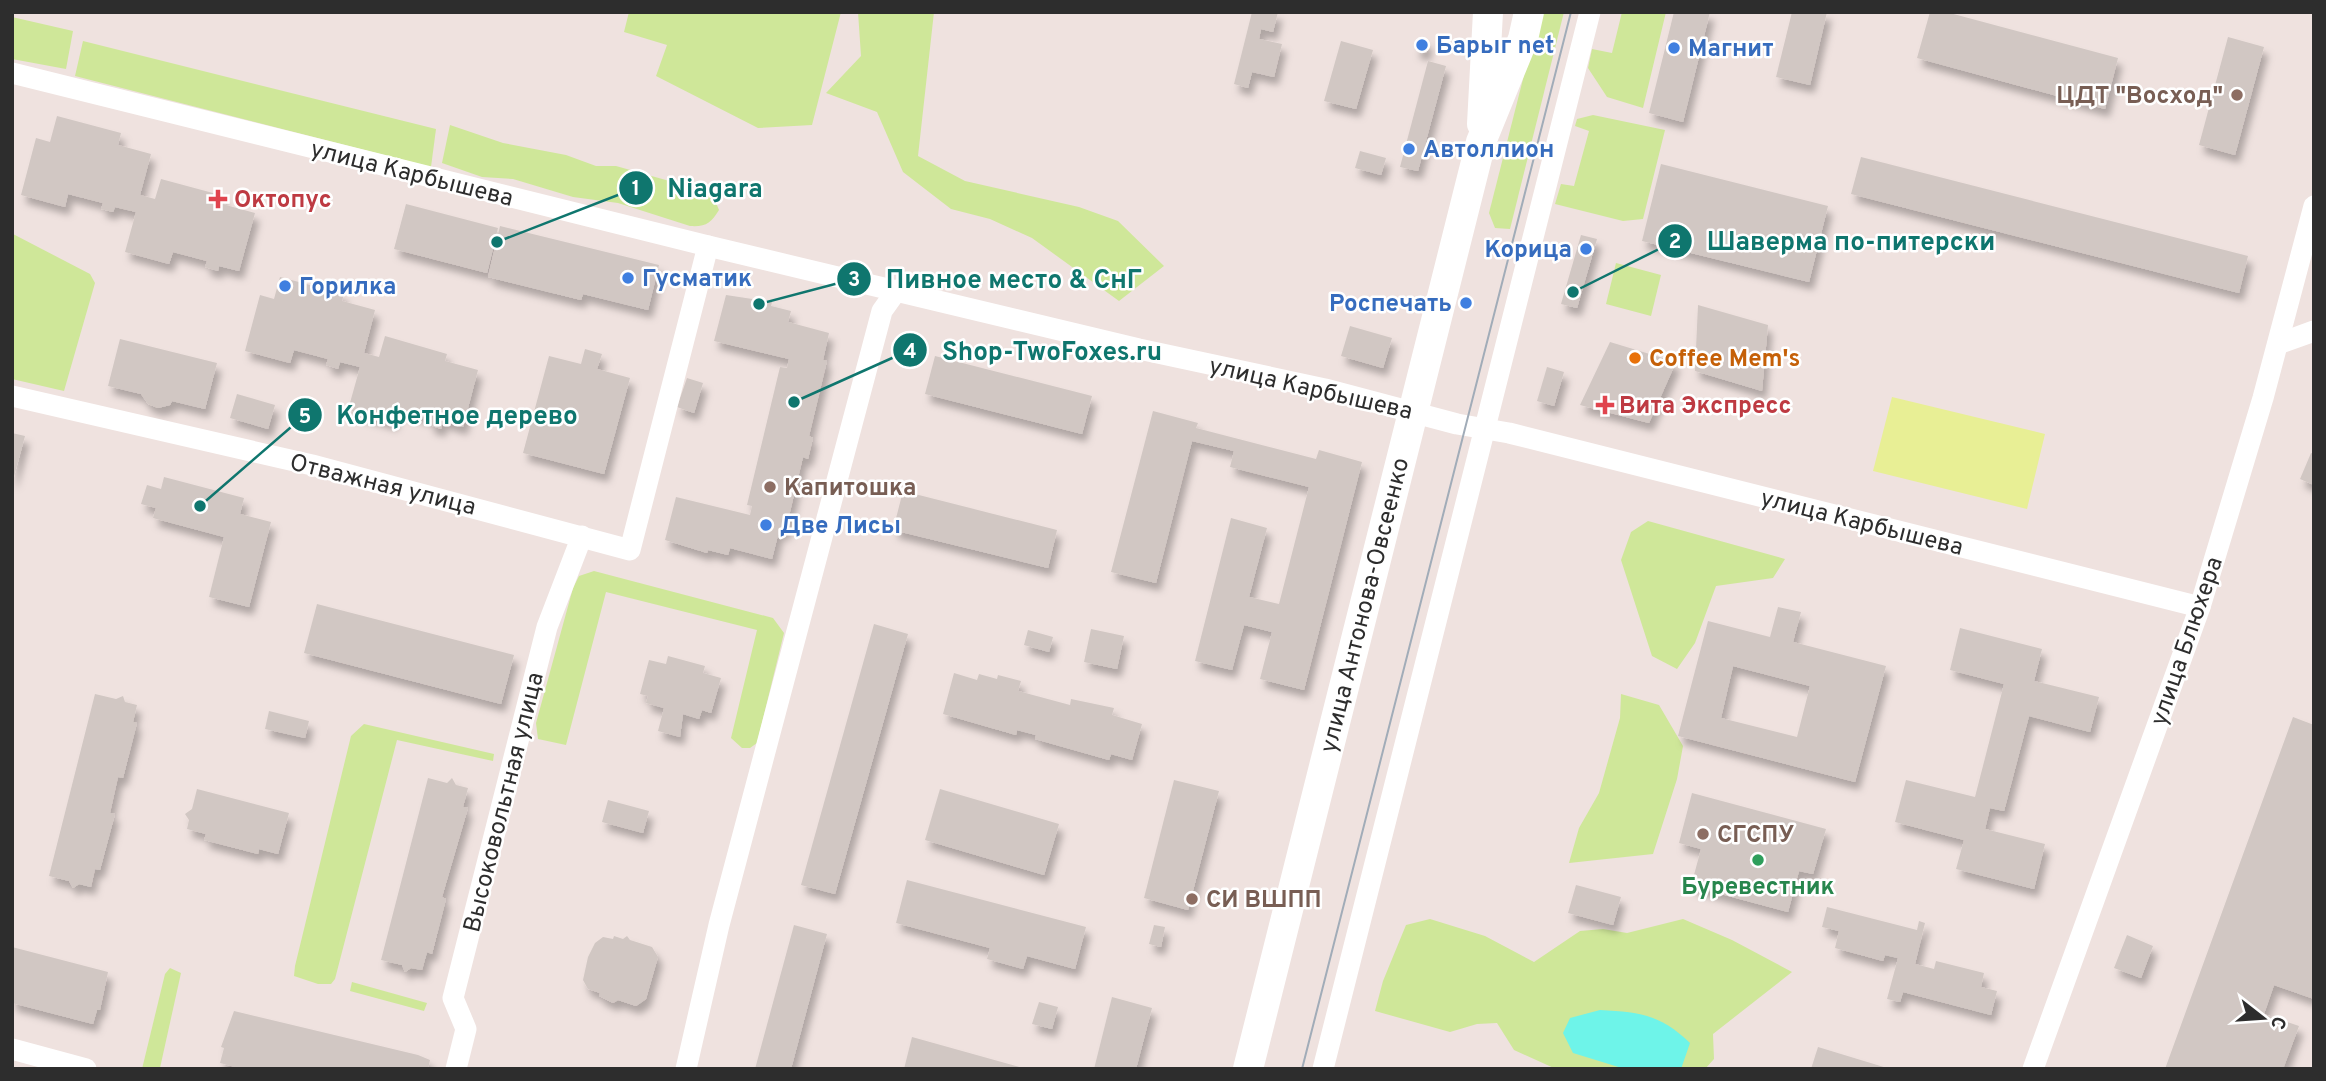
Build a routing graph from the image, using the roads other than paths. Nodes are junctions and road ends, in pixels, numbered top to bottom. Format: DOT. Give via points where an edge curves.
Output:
graph roads {
  1 [pos="1488,12"];
  2 [pos="1529,12"];
  3 [pos="1590,12"];
  4 [pos="12,73"];
  5 [pos="1482,142"];
  6 [pos="2314,206"];
  7 [pos="708,246"];
  8 [pos="897,290"];
  9 [pos="2314,331"];
  10 [pos="2278,345"];
  11 [pos="12,396"];
  12 [pos="1414,413"];
  13 [pos="1485,428"];
  14 [pos="582,536"];
  15 [pos="2200,607"];
  16 [pos="12,1049"];
  17 [pos="55,1065"];
  18 [pos="86,1069"];
  19 [pos="456,1069"];
  20 [pos="686,1069"];
  21 [pos="1248,1069"];
  22 [pos="1323,1069"];
  23 [pos="2033,1069"];
  1 -- 5 [label="main road, улица Антонова-Овсеенко"];
  2 -- 5 [label="main road, улица Антонова-Овсеенко" via="1523,39"];
  3 -- 13 [label="street"];
  4 -- 7 [label="street, улица Карбышева"];
  5 -- 12 [label="main road, улица Антонова-Овсеенко"];
  6 -- 10 [label="street, улица Блюхера"];
  7 -- 8 [label="street, улица Карбышева"];
  7 -- 14 [label="street, Отважная улица" via="629,550"];
  8 -- 12 [label="street, улица Карбышева"];
  8 -- 20 [label="street" via="882,311 726,899"];
  9 -- 10 [label="street"];
  10 -- 15 [label="street, улица Блюхера"];
  11 -- 14 [label="street, Отважная улица" via="312,465"];
  12 -- 13 [label="street, улица Карбышева"];
  12 -- 21 [label="main road, улица Антонова-Овсеенко"];
  13 -- 15 [label="street, улица Карбышева"];
  13 -- 22 [label="street"];
  14 -- 19 [label="street, Высоковольтная улица" via="547,627 453,998 466,1028"];
  15 -- 23 [label="street, улица Блюхера"];
  16 -- 17 [label="street"];
  17 -- 18 [label="street"];
}
